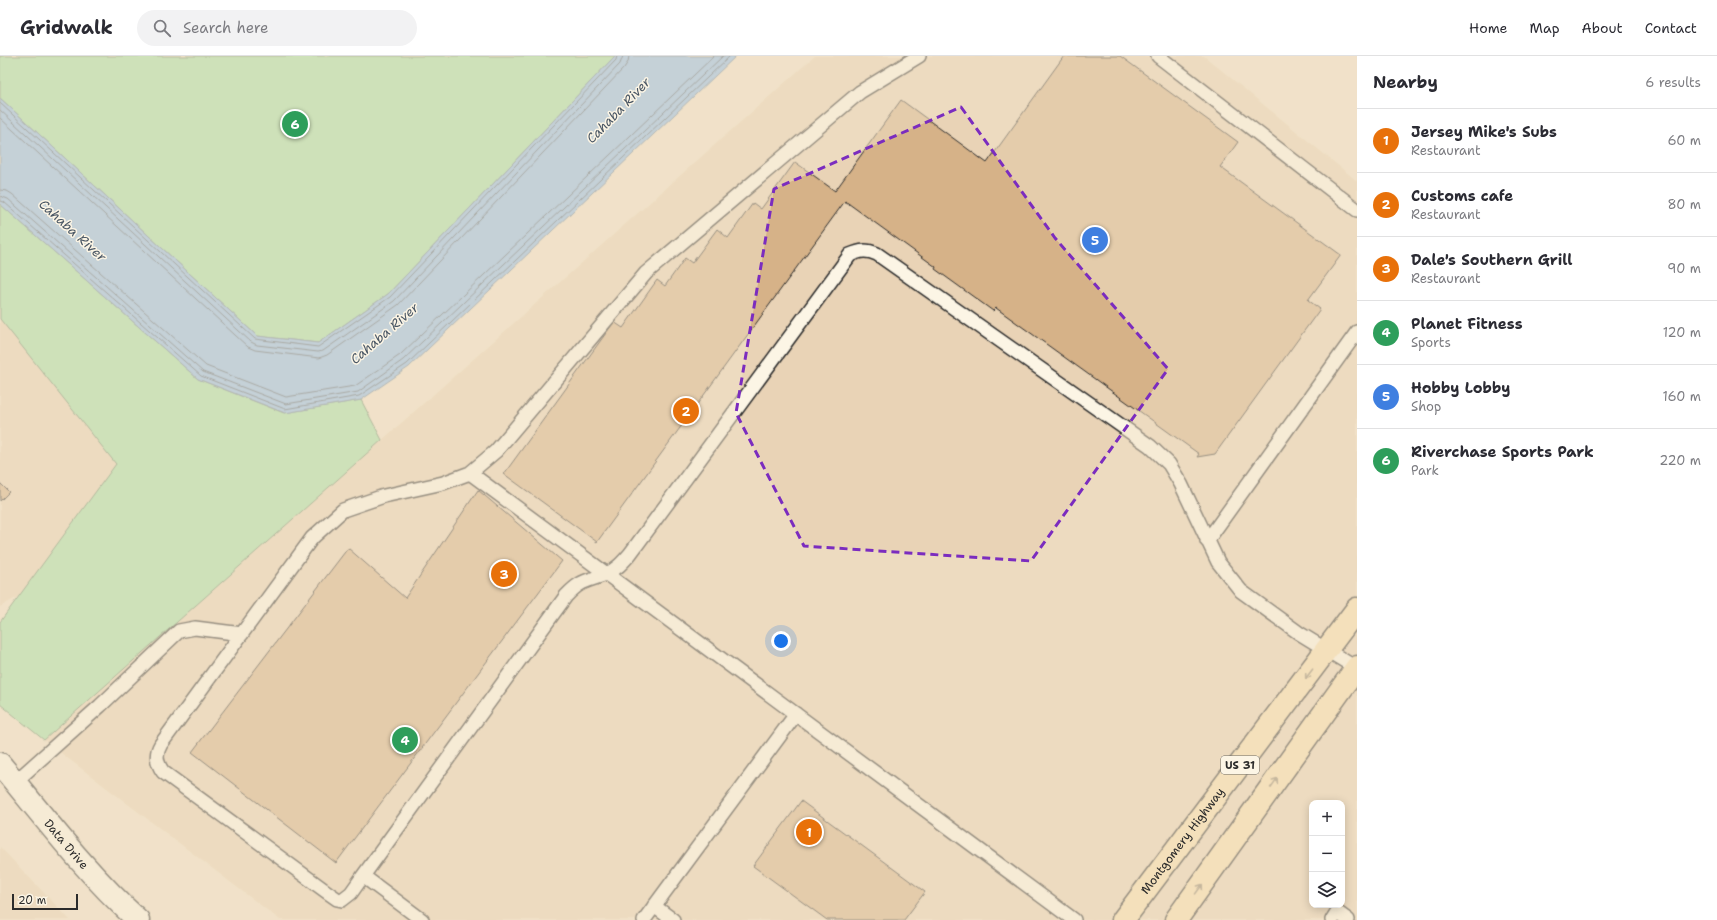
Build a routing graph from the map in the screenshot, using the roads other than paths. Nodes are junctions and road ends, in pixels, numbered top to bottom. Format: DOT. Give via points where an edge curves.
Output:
graph roads {
  1 [pos="919,56"];
  2 [pos="1158,56"];
  3 [pos="1357,210"];
  4 [pos="1357,332"];
  5 [pos="470,473"];
  6 [pos="1207,541"];
  7 [pos="606,574"];
  8 [pos="1357,609"];
  9 [pos="242,634"];
  10 [pos="1326,651"];
  11 [pos="1357,668"];
  12 [pos="796,714"];
  13 [pos="0,764"];
  14 [pos="15,782"];
  15 [pos="363,876"];
  16 [pos="654,906"];
  17 [pos="138,920"];
  18 [pos="422,920"];
  19 [pos="644,920"];
  20 [pos="673,920"];
  21 [pos="1074,920"];
  22 [pos="1123,920"];
  23 [pos="1176,920"];
  24 [pos="1332,920"];
  25 [pos="1348,920"];
  1 -- 5 [label="lane" via="860,92 646,273 496,451"];
  2 -- 3 [label="lane"];
  4 -- 6 [label="lane"];
  5 -- 7 [label="lane"];
  5 -- 9 [label="lane" via="443,483 384,496 342,510 312,538"];
  6 -- 7 [label="lane" via="1181,484 1169,464 1150,446 877,254 867,250 850,255 630,554 619,566"];
  6 -- 10 [label="lane" via="1218,562 1241,591"];
  7 -- 12 [label="lane"];
  7 -- 15 [label="lane" via="575,586 566,596"];
  8 -- 10 [label="main road, Montgomery Highway / US 31"];
  9 -- 14 [label="lane" via="195,628 179,631"];
  9 -- 15 [label="lane" via="161,744 156,755 160,767 163,772 337,899 347,897"];
  10 -- 11 [label="lane"];
  10 -- 22 [label="main road, Montgomery Highway / US 31, one-way"];
  23 -- 11 [label="main road, US 31, one-way"];
  12 -- 16 [label="lane"];
  12 -- 21 [label="lane"];
  13 -- 14 [label="street, Data Drive"];
  14 -- 17 [label="street, Data Drive" via="90,872"];
  15 -- 18 [label="lane"];
  16 -- 19 [label="lane"];
  16 -- 20 [label="lane"];
  24 -- 25 [label="lane" via="1337,912"];
}
